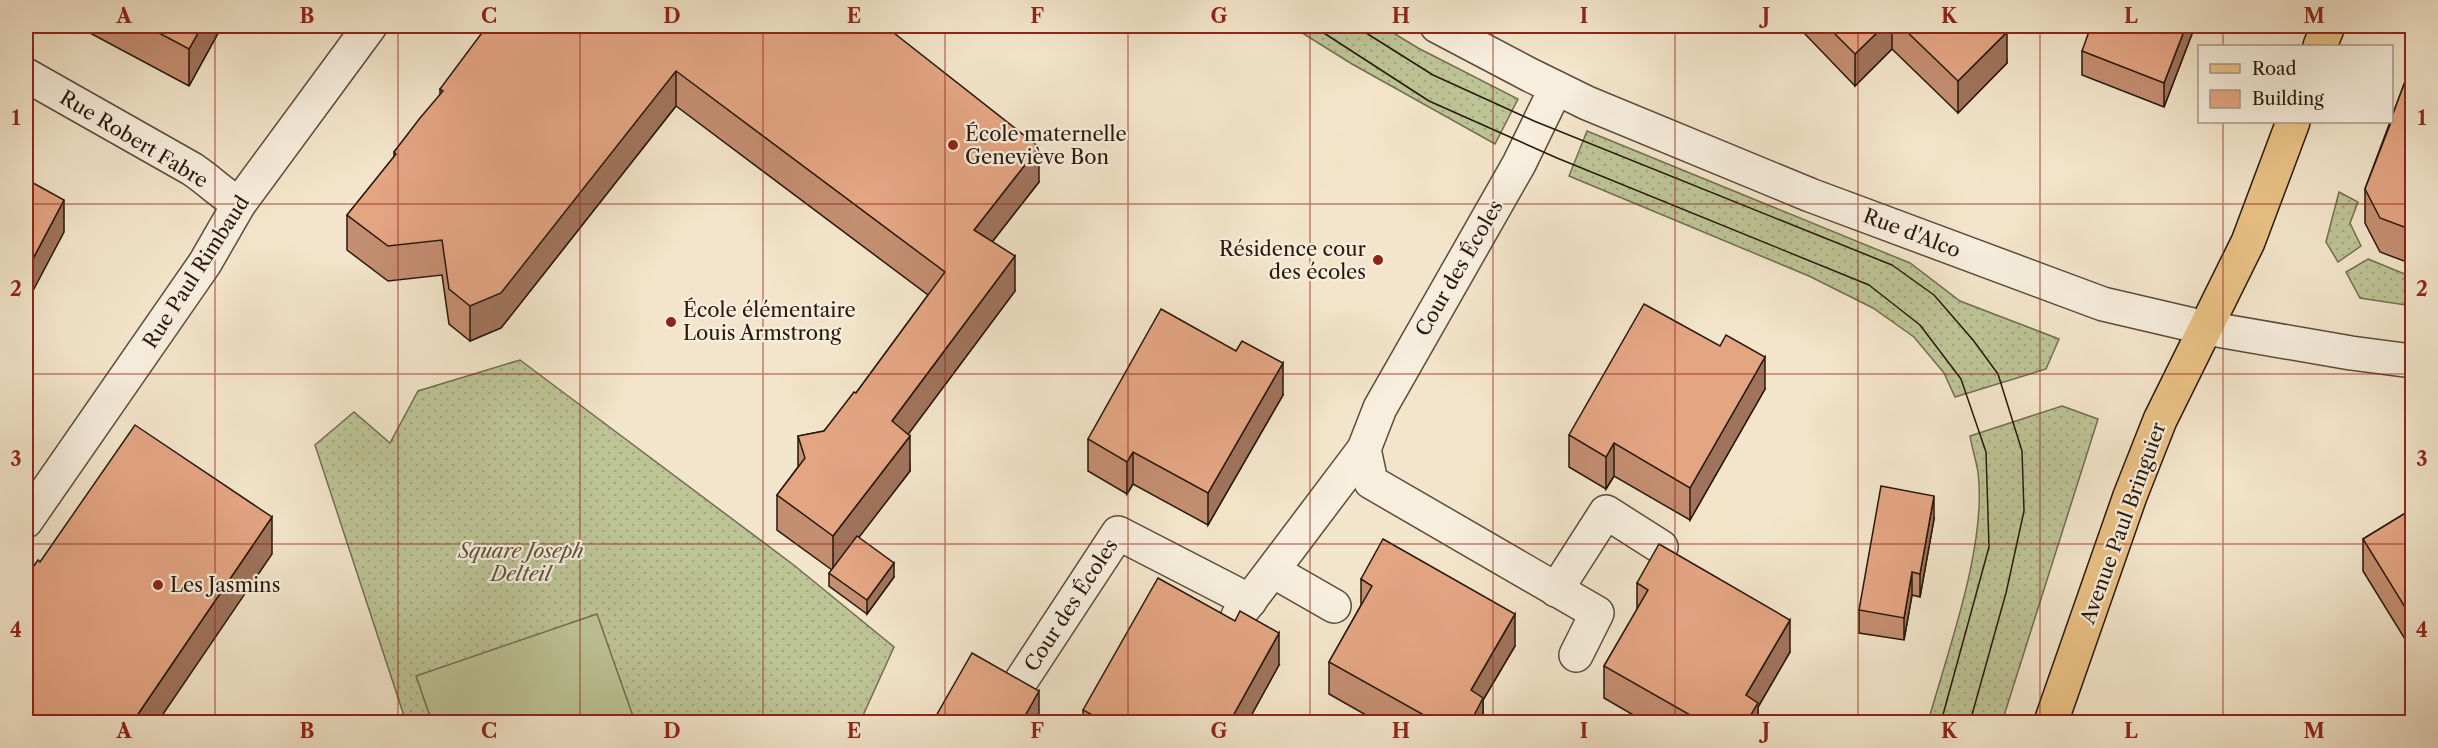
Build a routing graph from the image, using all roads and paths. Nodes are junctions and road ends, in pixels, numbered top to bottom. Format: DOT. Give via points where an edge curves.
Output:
graph roads {
  1 [pos="370,26"];
  2 [pos="1437,26"];
  3 [pos="2328,26"];
  4 [pos="2320,45"];
  5 [pos="26,75"];
  6 [pos="1556,88"];
  7 [pos="2293,123"];
  8 [pos="240,204"];
  9 [pos="2206,328"];
  10 [pos="2412,361"];
  11 [pos="1364,449"];
  12 [pos="26,521"];
  13 [pos="1661,547"];
  14 [pos="1273,571"];
  15 [pos="1556,590"];
  16 [pos="1334,606"];
  17 [pos="1576,655"];
  18 [pos="1022,681"];
  19 [pos="2051,723"];
  1 -- 8 [label="street, Rue Paul Rimbaud"];
  2 -- 6 [label="street, Rue d'Alco"];
  3 -- 4 [label="main road"];
  5 -- 8 [label="street, Rue Robert Fabre" via="192,169"];
  6 -- 9 [label="street, Rue d'Alco" via="1810,195 2075,294"];
  6 -- 11 [label="street, Cour des Écoles" via="1519,164 1380,408"];
  7 -- 9 [label="main road, Avenue Paul Bringuier" via="2248,242"];
  8 -- 12 [label="street, Rue Paul Rimbaud" via="205,263"];
  9 -- 10 [label="street, Rue d'Alco"];
  9 -- 19 [label="main road, Avenue Paul Bringuier" via="2154,434"];
  11 -- 14 [label="street, Cour des Écoles"];
  11 -- 15 [label="street" via="1371,482"];
  13 -- 15 [label="street" via="1606,512"];
  14 -- 16 [label="street"];
  14 -- 18 [label="street, Cour des Écoles" via="1244,609 1118,532"];
  15 -- 17 [label="street" via="1597,613"];
}
